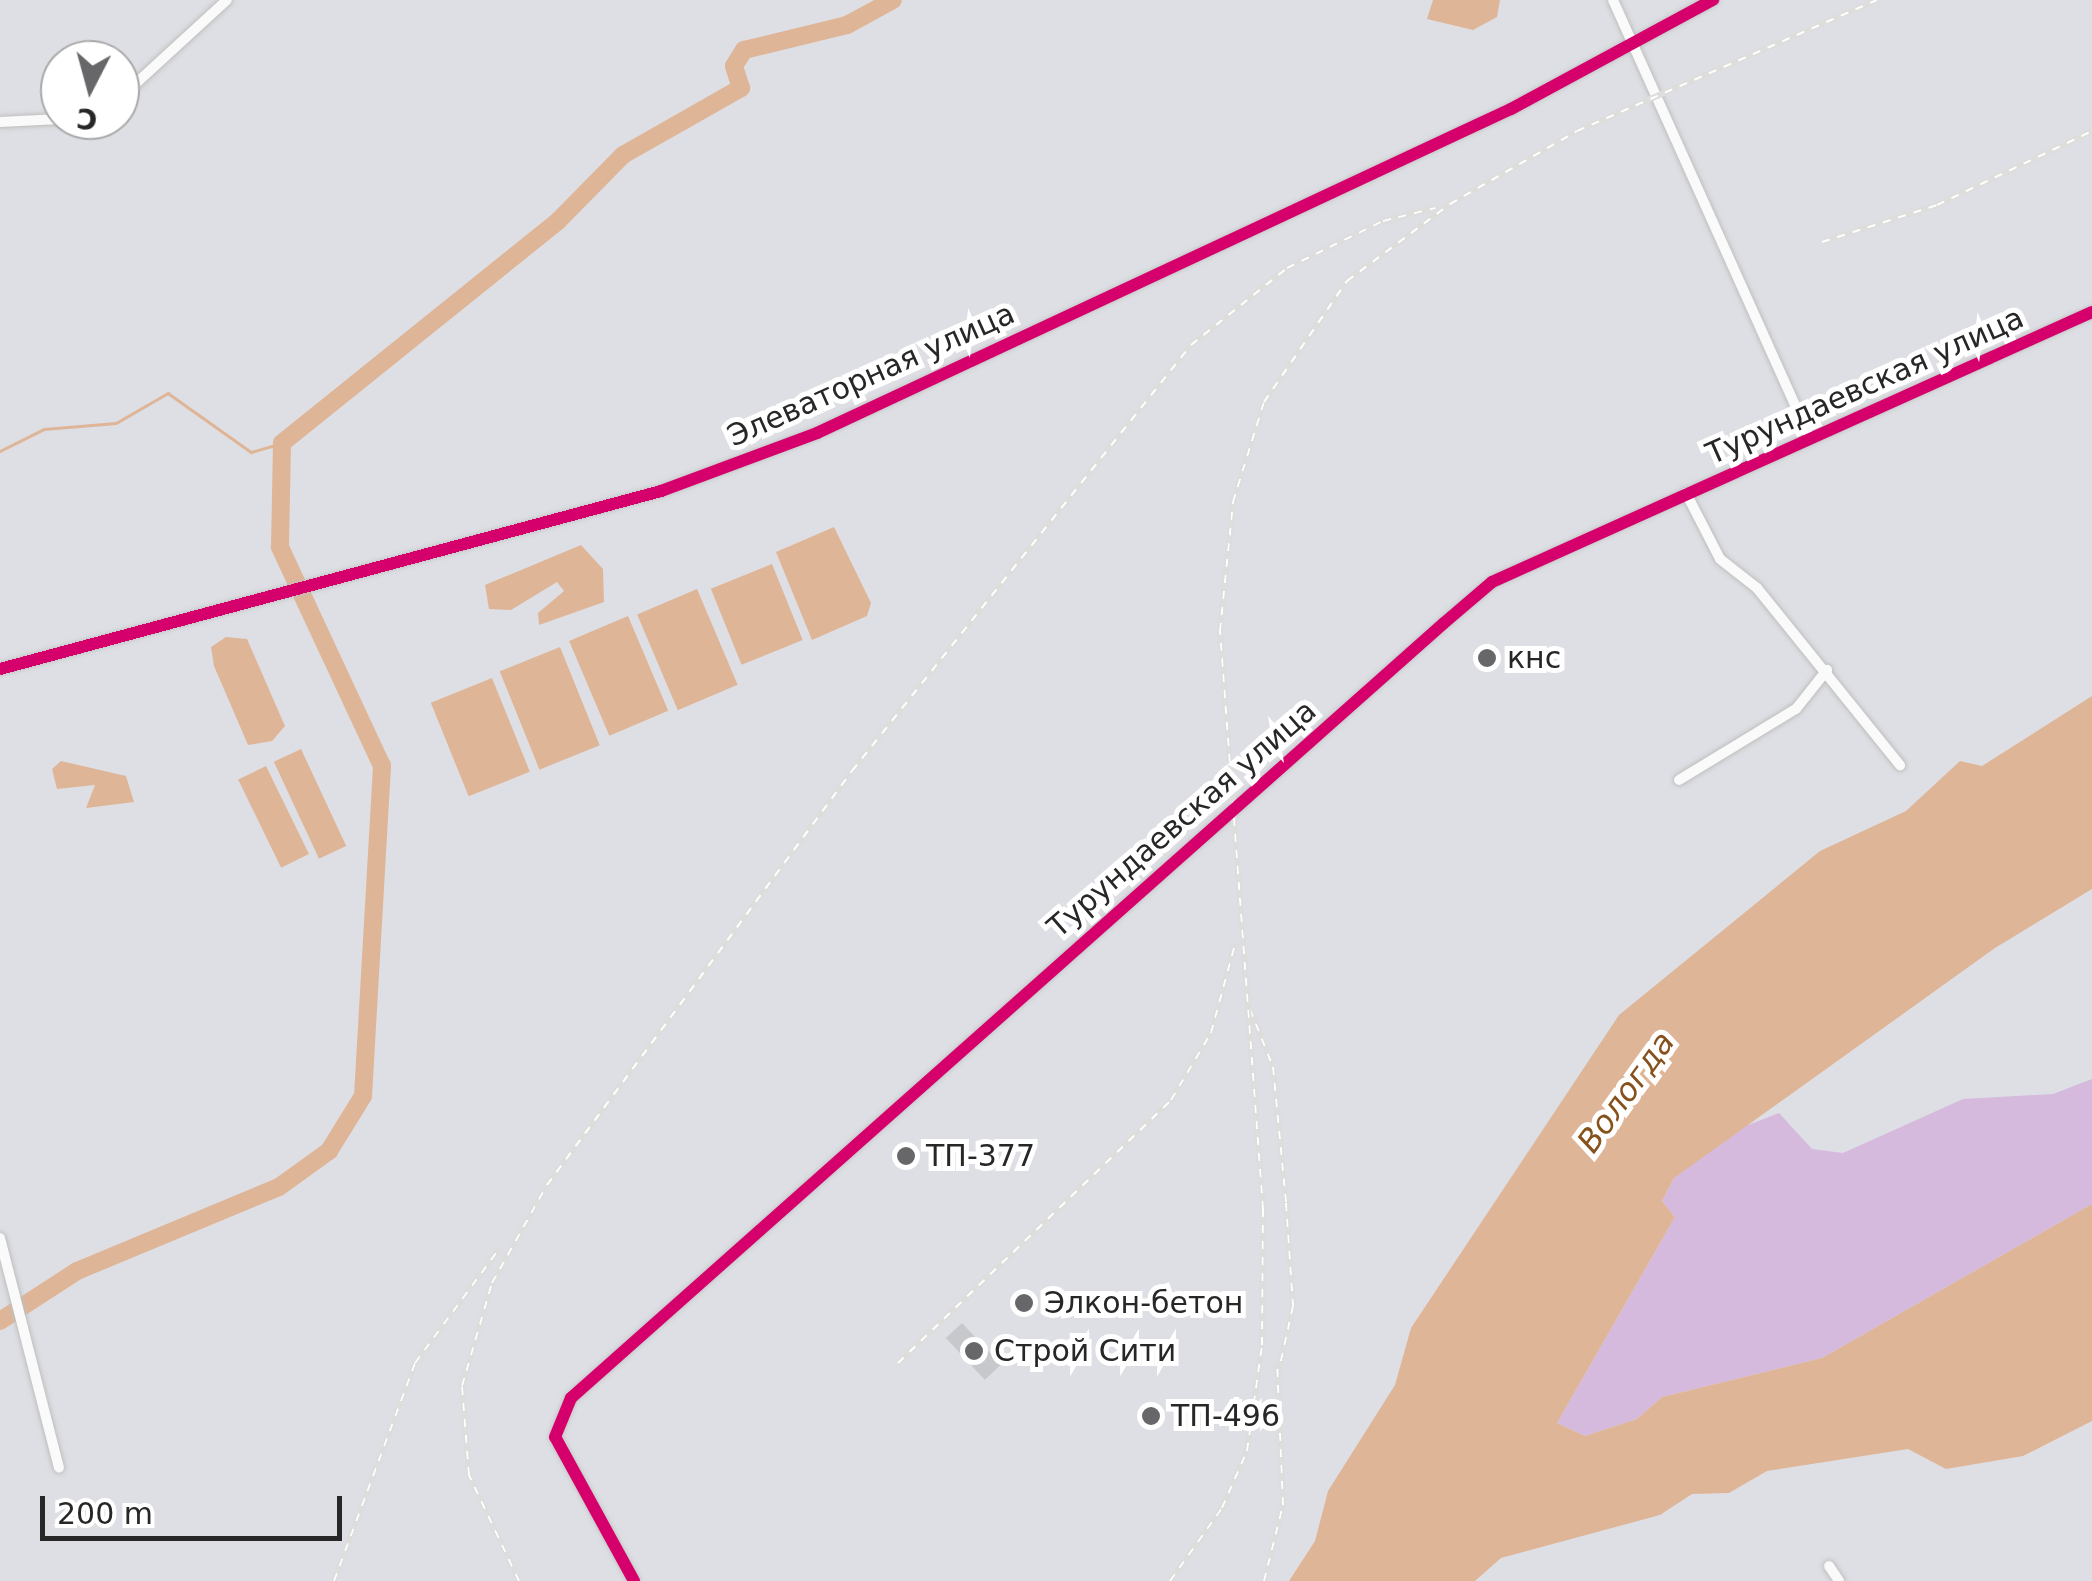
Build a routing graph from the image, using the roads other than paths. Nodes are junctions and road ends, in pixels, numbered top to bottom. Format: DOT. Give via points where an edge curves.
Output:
graph roads {
  1 [pos="228,0"];
  2 [pos="1613,0"];
  3 [pos="1714,0"];
  4 [pos="1634,41"];
  5 [pos="140,80"];
  6 [pos="40,120"];
  7 [pos="0,122"];
  8 [pos="2092,312"];
  9 [pos="1810,436"];
  10 [pos="1686,493"];
  11 [pos="0,668"];
  12 [pos="1827,670"];
  13 [pos="1900,765"];
  14 [pos="1678,780"];
  15 [pos="0,1238"];
  16 [pos="59,1468"];
  17 [pos="1829,1566"];
  18 [pos="634,1581"];
  19 [pos="1839,1581"];
  1 -- 5 [label="street"];
  2 -- 4 [label="street"];
  3 -- 4 [label="street, Элеваторная улица"];
  4 -- 9 [label="street"];
  4 -- 11 [label="street, Элеваторная улица" via="1511,109 817,433 660,490"];
  6 -- 7 [label="street"];
  8 -- 9 [label="street, Турундаевская улица"];
  9 -- 10 [label="street, Турундаевская улица"];
  10 -- 12 [label="street" via="1720,560 1757,588"];
  10 -- 18 [label="street, Турундаевская улица" via="1492,582 572,1398 556,1437"];
  12 -- 13 [label="street"];
  12 -- 14 [label="street" via="1796,709"];
  15 -- 16 [label="street"];
  17 -- 19 [label="street"];
}
